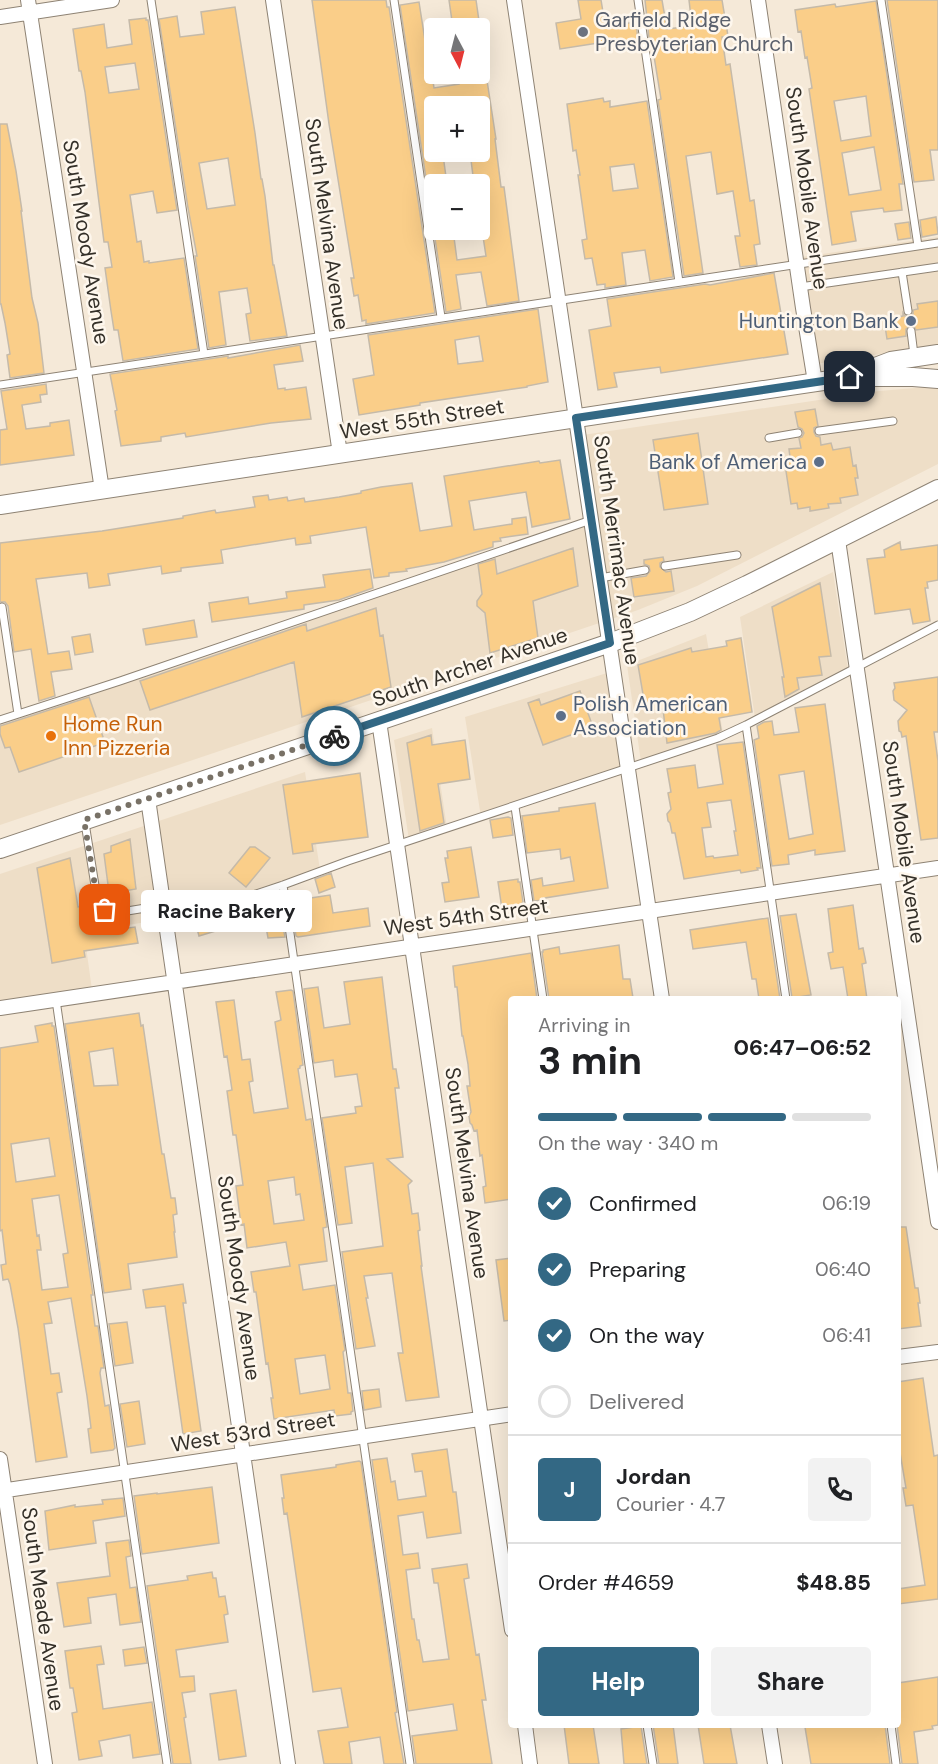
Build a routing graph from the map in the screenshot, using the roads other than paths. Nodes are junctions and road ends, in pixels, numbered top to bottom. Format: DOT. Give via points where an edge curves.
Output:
graph roads {
  1 [pos="112,0"];
  2 [pos="151,0"];
  3 [pos="273,0"];
  4 [pos="394,0"];
  5 [pos="514,0"];
  6 [pos="638,0"];
  7 [pos="758,0"];
  8 [pos="881,0"];
  9 [pos="29,6"];
  10 [pos="0,17"];
  11 [pos="938,243"];
  12 [pos="918,246"];
  13 [pos="796,265"];
  14 [pos="938,267"];
  15 [pos="902,272"];
  16 [pos="679,282"];
  17 [pos="800,286"];
  18 [pos="559,300"];
  19 [pos="908,311"];
  20 [pos="441,317"];
  21 [pos="911,331"];
  22 [pos="323,336"];
  23 [pos="204,354"];
  24 [pos="938,354"];
  25 [pos="915,357"];
  26 [pos="85,372"];
  27 [pos="850,377"];
  28 [pos="938,379"];
  29 [pos="815,382"];
  30 [pos="0,385"];
  31 [pos="576,418"];
  32 [pos="893,421"];
  33 [pos="819,431"];
  34 [pos="798,433"];
  35 [pos="769,438"];
  36 [pos="340,454"];
  37 [pos="938,489"];
  38 [pos="102,490"];
  39 [pos="0,505"];
  40 [pos="591,520"];
  41 [pos="838,540"];
  42 [pos="737,555"];
  43 [pos="665,566"];
  44 [pos="645,570"];
  45 [pos="600,578"];
  46 [pos="2,607"];
  47 [pos="938,626"];
  48 [pos="610,643"];
  49 [pos="857,667"];
  50 [pos="18,714"];
  51 [pos="0,720"];
  52 [pos="379,721"];
  53 [pos="746,725"];
  54 [pos="628,768"];
  55 [pos="148,799"];
  56 [pos="515,807"];
  57 [pos="84,820"];
  58 [pos="398,845"];
  59 [pos="0,849"];
  60 [pos="938,868"];
  61 [pos="887,875"];
  62 [pos="283,885"];
  63 [pos="771,893"];
  64 [pos="164,905"];
  65 [pos="649,911"];
  66 [pos="166,924"];
  67 [pos="533,928"];
  68 [pos="413,946"];
  69 [pos="295,964"];
  70 [pos="175,982"];
  71 [pos="543,996"];
  72 [pos="662,996"];
  73 [pos="786,996"];
  74 [pos="56,1000"];
  75 [pos="0,1008"];
  76 [pos="938,1222"];
  77 [pos="938,1352"];
  78 [pos="901,1358"];
  79 [pos="508,1415"];
  80 [pos="482,1418"];
  81 [pos="363,1436"];
  82 [pos="244,1454"];
  83 [pos="0,1459"];
  84 [pos="126,1472"];
  85 [pos="2,1491"];
  86 [pos="508,1602"];
  87 [pos="525,1728"];
  88 [pos="647,1728"];
  89 [pos="769,1728"];
  90 [pos="891,1728"];
  91 [pos="45,1764"];
  92 [pos="167,1764"];
  93 [pos="288,1764"];
  94 [pos="410,1764"];
  95 [pos="530,1764"];
  96 [pos="653,1764"];
  97 [pos="775,1764"];
  98 [pos="896,1764"];
  1 -- 9 [label="street"];
  2 -- 23 [label="lane"];
  3 -- 22 [label="street, South Melvina Avenue"];
  4 -- 20 [label="lane"];
  5 -- 18 [label="street, South Merrimac Avenue"];
  6 -- 16 [label="lane"];
  7 -- 13 [label="street, South Mobile Avenue"];
  8 -- 12 [label="lane"];
  9 -- 10 [label="street"];
  9 -- 26 [label="street, South Moody Avenue"];
  11 -- 12 [label="lane"];
  12 -- 13 [label="lane"];
  13 -- 16 [label="lane"];
  13 -- 17 [label="street, South Mobile Avenue"];
  14 -- 15 [label="lane"];
  15 -- 17 [label="lane"];
  15 -- 19 [label="lane"];
  16 -- 18 [label="lane"];
  17 -- 29 [label="street, South Mobile Avenue"];
  18 -- 20 [label="lane"];
  18 -- 31 [label="street, South Merrimac Avenue"];
  20 -- 22 [label="lane"];
  21 -- 25 [label="lane"];
  22 -- 23 [label="lane"];
  22 -- 36 [label="street, South Melvina Avenue"];
  23 -- 26 [label="lane"];
  24 -- 25 [label="main road, West 55th Street"];
  25 -- 27 [label="main road, West 55th Street" via="891,361"];
  26 -- 30 [label="lane"];
  26 -- 38 [label="street, South Moody Avenue"];
  27 -- 28 [label="main road, West 55th Street"];
  27 -- 29 [label="main road, West 55th Street"];
  29 -- 31 [label="main road, West 55th Street"];
  31 -- 36 [label="main road, West 55th Street"];
  31 -- 40 [label="street, South Merrimac Avenue"];
  32 -- 33 [label="lane"];
  34 -- 35 [label="lane"];
  36 -- 38 [label="main road, West 55th Street"];
  37 -- 41 [label="main road, South Archer Avenue"];
  38 -- 39 [label="main road, West 55th Street"];
  40 -- 45 [label="street, South Merrimac Avenue"];
  40 -- 50 [label="lane"];
  41 -- 48 [label="main road, South Archer Avenue" via="690,612"];
  41 -- 49 [label="street, South Mobile Avenue"];
  42 -- 43 [label="lane"];
  44 -- 45 [label="lane"];
  45 -- 48 [label="street, South Merrimac Avenue"];
  46 -- 50 [label="lane"];
  47 -- 49 [label="lane"];
  48 -- 52 [label="main road, South Archer Avenue"];
  48 -- 54 [label="street, South Merrimac Avenue"];
  49 -- 53 [label="lane"];
  49 -- 61 [label="street, South Mobile Avenue"];
  50 -- 51 [label="lane"];
  52 -- 55 [label="main road, South Archer Avenue"];
  52 -- 58 [label="street, South Melvina Avenue"];
  53 -- 54 [label="lane"];
  53 -- 63 [label="lane"];
  54 -- 56 [label="lane"];
  54 -- 65 [label="street, South Merrimac Avenue"];
  55 -- 57 [label="main road, South Archer Avenue"];
  55 -- 64 [label="street, South Moody Avenue"];
  56 -- 58 [label="lane"];
  56 -- 67 [label="lane"];
  57 -- 59 [label="main road, South Archer Avenue"];
  57 -- 64 [label="lane" via="97,898 105,910 115,913"];
  58 -- 62 [label="lane"];
  58 -- 68 [label="street, South Melvina Avenue"];
  60 -- 61 [label="street, West 54th Street"];
  61 -- 63 [label="street, West 54th Street"];
  61 -- 76 [label="street, South Mobile Avenue"];
  62 -- 66 [label="lane"];
  62 -- 69 [label="lane"];
  63 -- 65 [label="street, West 54th Street"];
  63 -- 73 [label="lane"];
  64 -- 66 [label="street, South Moody Avenue"];
  65 -- 67 [label="street, West 54th Street"];
  65 -- 72 [label="street, South Merrimac Avenue"];
  66 -- 70 [label="street, South Moody Avenue"];
  67 -- 68 [label="street, West 54th Street"];
  67 -- 71 [label="lane"];
  68 -- 69 [label="street, West 54th Street"];
  68 -- 80 [label="street, South Melvina Avenue"];
  69 -- 70 [label="street, West 54th Street"];
  69 -- 81 [label="lane"];
  70 -- 74 [label="street, West 54th Street"];
  70 -- 82 [label="street, South Moody Avenue"];
  74 -- 75 [label="street, West 54th Street"];
  74 -- 84 [label="lane"];
  77 -- 78 [label="street"];
  79 -- 80 [label="street, West 53rd Street"];
  80 -- 81 [label="street, West 53rd Street"];
  80 -- 86 [label="street, South Melvina Avenue"];
  81 -- 82 [label="street, West 53rd Street"];
  81 -- 94 [label="lane"];
  82 -- 84 [label="street, West 53rd Street"];
  82 -- 93 [label="street, South Moody Avenue"];
  83 -- 85 [label="street, South Meade Avenue"];
  84 -- 85 [label="street, West 53rd Street"];
  84 -- 92 [label="lane"];
  85 -- 91 [label="street, South Meade Avenue"];
  87 -- 95 [label="street"];
  88 -- 96 [label="lane"];
  89 -- 97 [label="street"];
  90 -- 98 [label="lane"];
}
